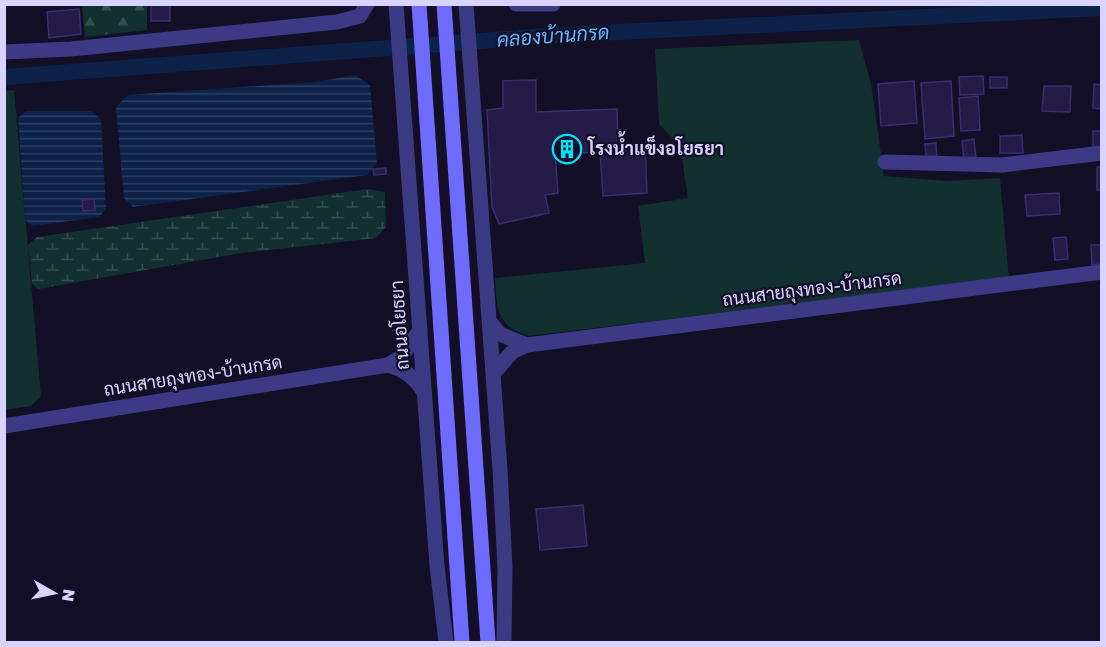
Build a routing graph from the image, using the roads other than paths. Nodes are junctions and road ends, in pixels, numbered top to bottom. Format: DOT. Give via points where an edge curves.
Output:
graph roads {
  1 [pos="367,4"];
  2 [pos="516,4"];
  3 [pos="553,4"];
  4 [pos="466,7"];
  5 [pos="419,8"];
  6 [pos="444,8"];
  7 [pos="397,9"];
  8 [pos="4,52"];
  9 [pos="1101,153"];
  10 [pos="885,162"];
  11 [pos="1101,272"];
  12 [pos="490,322"];
  13 [pos="420,330"];
  14 [pos="527,345"];
  15 [pos="388,365"];
  16 [pos="494,373"];
  17 [pos="424,392"];
  18 [pos="4,426"];
  19 [pos="446,642"];
  20 [pos="462,642"];
  21 [pos="488,642"];
  22 [pos="504,642"];
  1 -- 8 [label="street" via="360,16 337,22 71,49"];
  2 -- 3 [label="street"];
  4 -- 12 [label="street"];
  5 -- 20 [label="main road"];
  6 -- 21 [label="main road"];
  7 -- 13 [label="street, ถนนอโยธยา"];
  9 -- 10 [label="street" via="1002,165"];
  11 -- 14 [label="street, ถนนสายถุงทอง-บ้านกรด"];
  12 -- 14 [label="street" via="500,334"];
  12 -- 16 [label="street"];
  13 -- 15 [label="street" via="402,356"];
  13 -- 17 [label="street, ถนนอโยธยา"];
  14 -- 16 [label="street, ถนนสายถุงทอง-บ้านกรด" via="507,357"];
  15 -- 17 [label="street" via="403,369"];
  15 -- 18 [label="street, ถนนสายถุงทอง-บ้านกรด"];
  16 -- 22 [label="street" via="505,567"];
  17 -- 19 [label="street, ถนนอโยธยา"];
}
